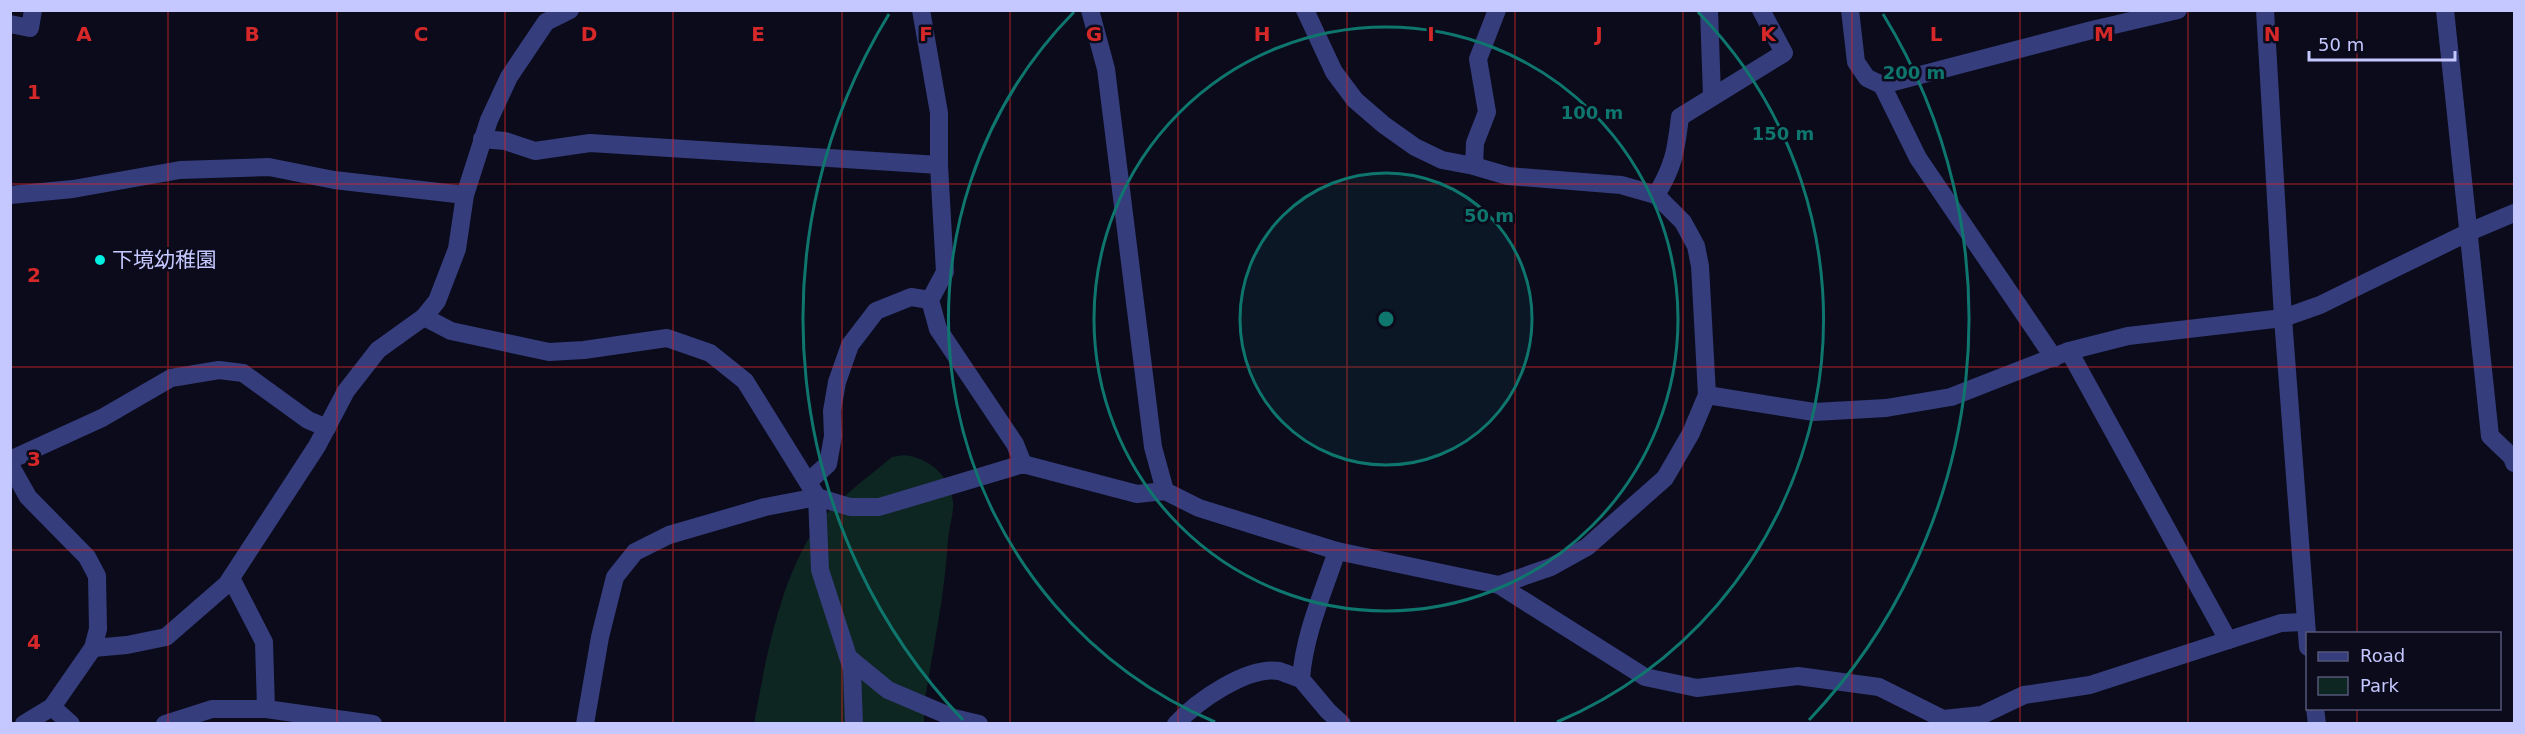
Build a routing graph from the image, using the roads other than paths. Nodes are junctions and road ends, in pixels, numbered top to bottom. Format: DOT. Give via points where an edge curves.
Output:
graph roads {
  1 [pos="33,10"];
  2 [pos="570,10"];
  3 [pos="921,10"];
  4 [pos="1090,10"];
  5 [pos="1305,10"];
  6 [pos="1497,10"];
  7 [pos="1709,10"];
  8 [pos="1761,10"];
  9 [pos="1850,10"];
  10 [pos="2178,10"];
  11 [pos="2265,10"];
  12 [pos="2445,10"];
  13 [pos="10,24"];
  14 [pos="1882,85"];
  15 [pos="1712,96"];
  16 [pos="482,139"];
  17 [pos="939,165"];
  18 [pos="1474,166"];
  19 [pos="10,195"];
  20 [pos="465,195"];
  21 [pos="1656,195"];
  22 [pos="2514,213"];
  23 [pos="2469,232"];
  24 [pos="930,300"];
  25 [pos="424,317"];
  26 [pos="2283,318"];
  27 [pos="2062,354"];
  28 [pos="1707,395"];
  29 [pos="327,428"];
  30 [pos="10,460"];
  31 [pos="2514,463"];
  32 [pos="1023,464"];
  33 [pos="10,465"];
  34 [pos="813,489"];
  35 [pos="1164,491"];
  36 [pos="1337,551"];
  37 [pos="231,578"];
  38 [pos="1499,585"];
  39 [pos="2304,622"];
  40 [pos="2306,639"];
  41 [pos="2228,640"];
  42 [pos="93,648"];
  43 [pos="849,658"];
  44 [pos="1301,679"];
  45 [pos="52,707"];
  46 [pos="266,709"];
  47 [pos="24,723"];
  48 [pos="71,723"];
  49 [pos="165,723"];
  50 [pos="373,723"];
  51 [pos="585,723"];
  52 [pos="854,723"];
  53 [pos="979,723"];
  54 [pos="1176,723"];
  55 [pos="1342,723"];
  1 -- 13 [label="street" via="30,28"];
  2 -- 16 [label="street" via="546,22 509,77"];
  3 -- 17 [label="street" via="939,113"];
  4 -- 35 [label="street" via="1106,69 1153,447"];
  5 -- 18 [label="street" via="1334,72 1355,100 1415,147 1442,160"];
  6 -- 18 [label="street" via="1478,59 1487,112 1475,142"];
  7 -- 15 [label="street"];
  8 -- 15 [label="street" via="1784,53"];
  9 -- 14 [label="street" via="1856,62 1866,78"];
  10 -- 14 [label="street"];
  11 -- 26 [label="street"];
  12 -- 23 [label="street"];
  14 -- 27 [label="street" via="1918,158"];
  15 -- 21 [label="street" via="1680,117 1670,173"];
  16 -- 17 [label="street" via="505,141 535,151 590,144"];
  16 -- 20 [label="street"];
  17 -- 24 [label="street" via="945,272"];
  18 -- 21 [label="street" via="1508,176 1622,185"];
  19 -- 20 [label="street" via="74,189 180,170 269,167 334,180"];
  20 -- 25 [label="street" via="457,249 437,301"];
  21 -- 28 [label="street" via="1683,222 1696,246"];
  22 -- 23 [label="street"];
  23 -- 26 [label="street" via="2320,305"];
  23 -- 31 [label="street" via="2490,436"];
  24 -- 32 [label="street" via="938,329 1015,444"];
  24 -- 34 [label="street" via="911,297 876,311 850,345 837,382 828,464"];
  25 -- 29 [label="street" via="378,350 346,391"];
  25 -- 34 [label="street" via="451,331 549,352 667,338 710,353 745,381"];
  26 -- 27 [label="street" via="2128,336"];
  26 -- 39 [label="street"];
  27 -- 28 [label="street" via="1951,397 1886,408 1814,412"];
  27 -- 41 [label="street"];
  28 -- 38 [label="street" via="1665,478 1587,547 1551,567"];
  29 -- 30 [label="street" via="308,420 243,373 219,370 171,378 102,418"];
  29 -- 37 [label="street"];
  32 -- 34 [label="street" via="879,507 850,507"];
  32 -- 35 [label="street" via="1137,494"];
  33 -- 42 [label="street" via="28,497 87,557 97,576 98,629"];
  34 -- 43 [label="street" via="820,570"];
  34 -- 51 [label="street" via="669,535 635,552 615,577"];
  35 -- 36 [label="street" via="1199,508"];
  36 -- 38 [label="street"];
  36 -- 44 [label="street" via="1308,635"];
  37 -- 42 [label="street" via="166,637"];
  37 -- 46 [label="street" via="264,642"];
  38 -- 41 [label="street" via="1645,677 1697,688 1798,676 1879,687 1943,719 1982,715 2024,695 2090,685"];
  39 -- 40 [label="street"];
  39 -- 41 [label="street" via="2281,623"];
  42 -- 45 [label="street"];
  43 -- 52 [label="street"];
  43 -- 53 [label="street" via="888,690 954,718"];
  44 -- 54 [label="street" via="1277,671 1247,676 1209,696"];
  44 -- 55 [label="street"];
  45 -- 47 [label="street"];
  45 -- 48 [label="street"];
  46 -- 49 [label="street" via="212,709"];
  46 -- 50 [label="street"];
}
